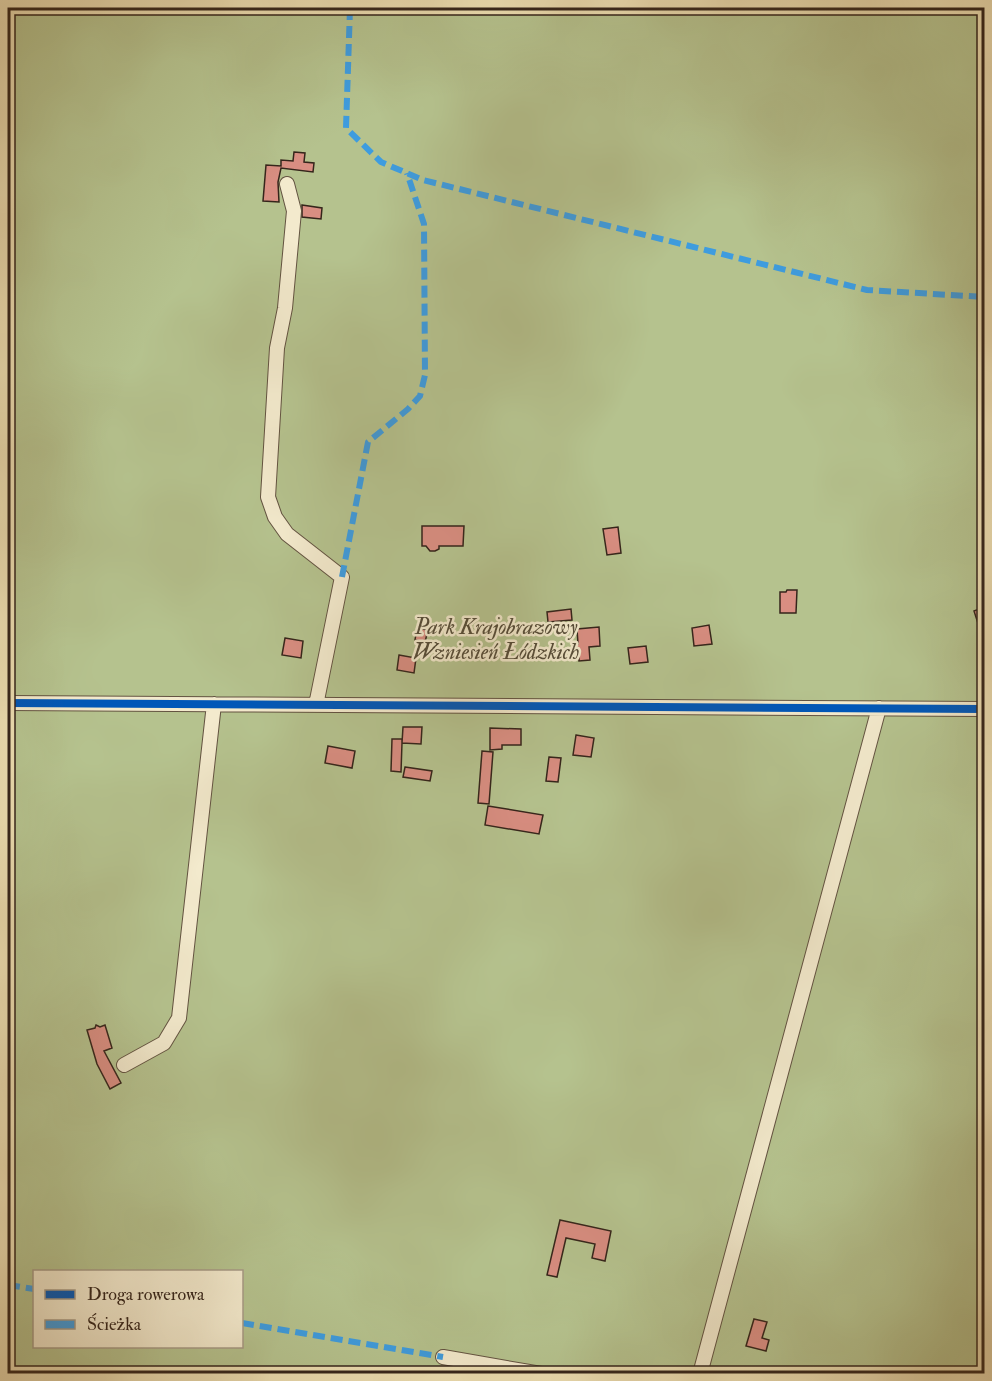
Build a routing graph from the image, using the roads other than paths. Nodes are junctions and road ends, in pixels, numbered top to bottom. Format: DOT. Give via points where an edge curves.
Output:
graph roads {
  1 [pos="287,184"];
  2 [pos="8,703"];
  3 [pos="214,704"];
  4 [pos="316,705"];
  5 [pos="879,708"];
  6 [pos="984,709"];
  7 [pos="124,1065"];
  8 [pos="443,1357"];
  9 [pos="541,1374"];
  10 [pos="700,1374"];
  1 -- 4 [label="street" via="294,211 285,308 277,348 268,497 287,534 342,577"];
  2 -- 3 [label="street"];
  3 -- 4 [label="street"];
  3 -- 7 [label="street" via="179,1018 164,1043"];
  4 -- 5 [label="street"];
  5 -- 6 [label="street"];
  5 -- 10 [label="street"];
  8 -- 9 [label="street"];
}
